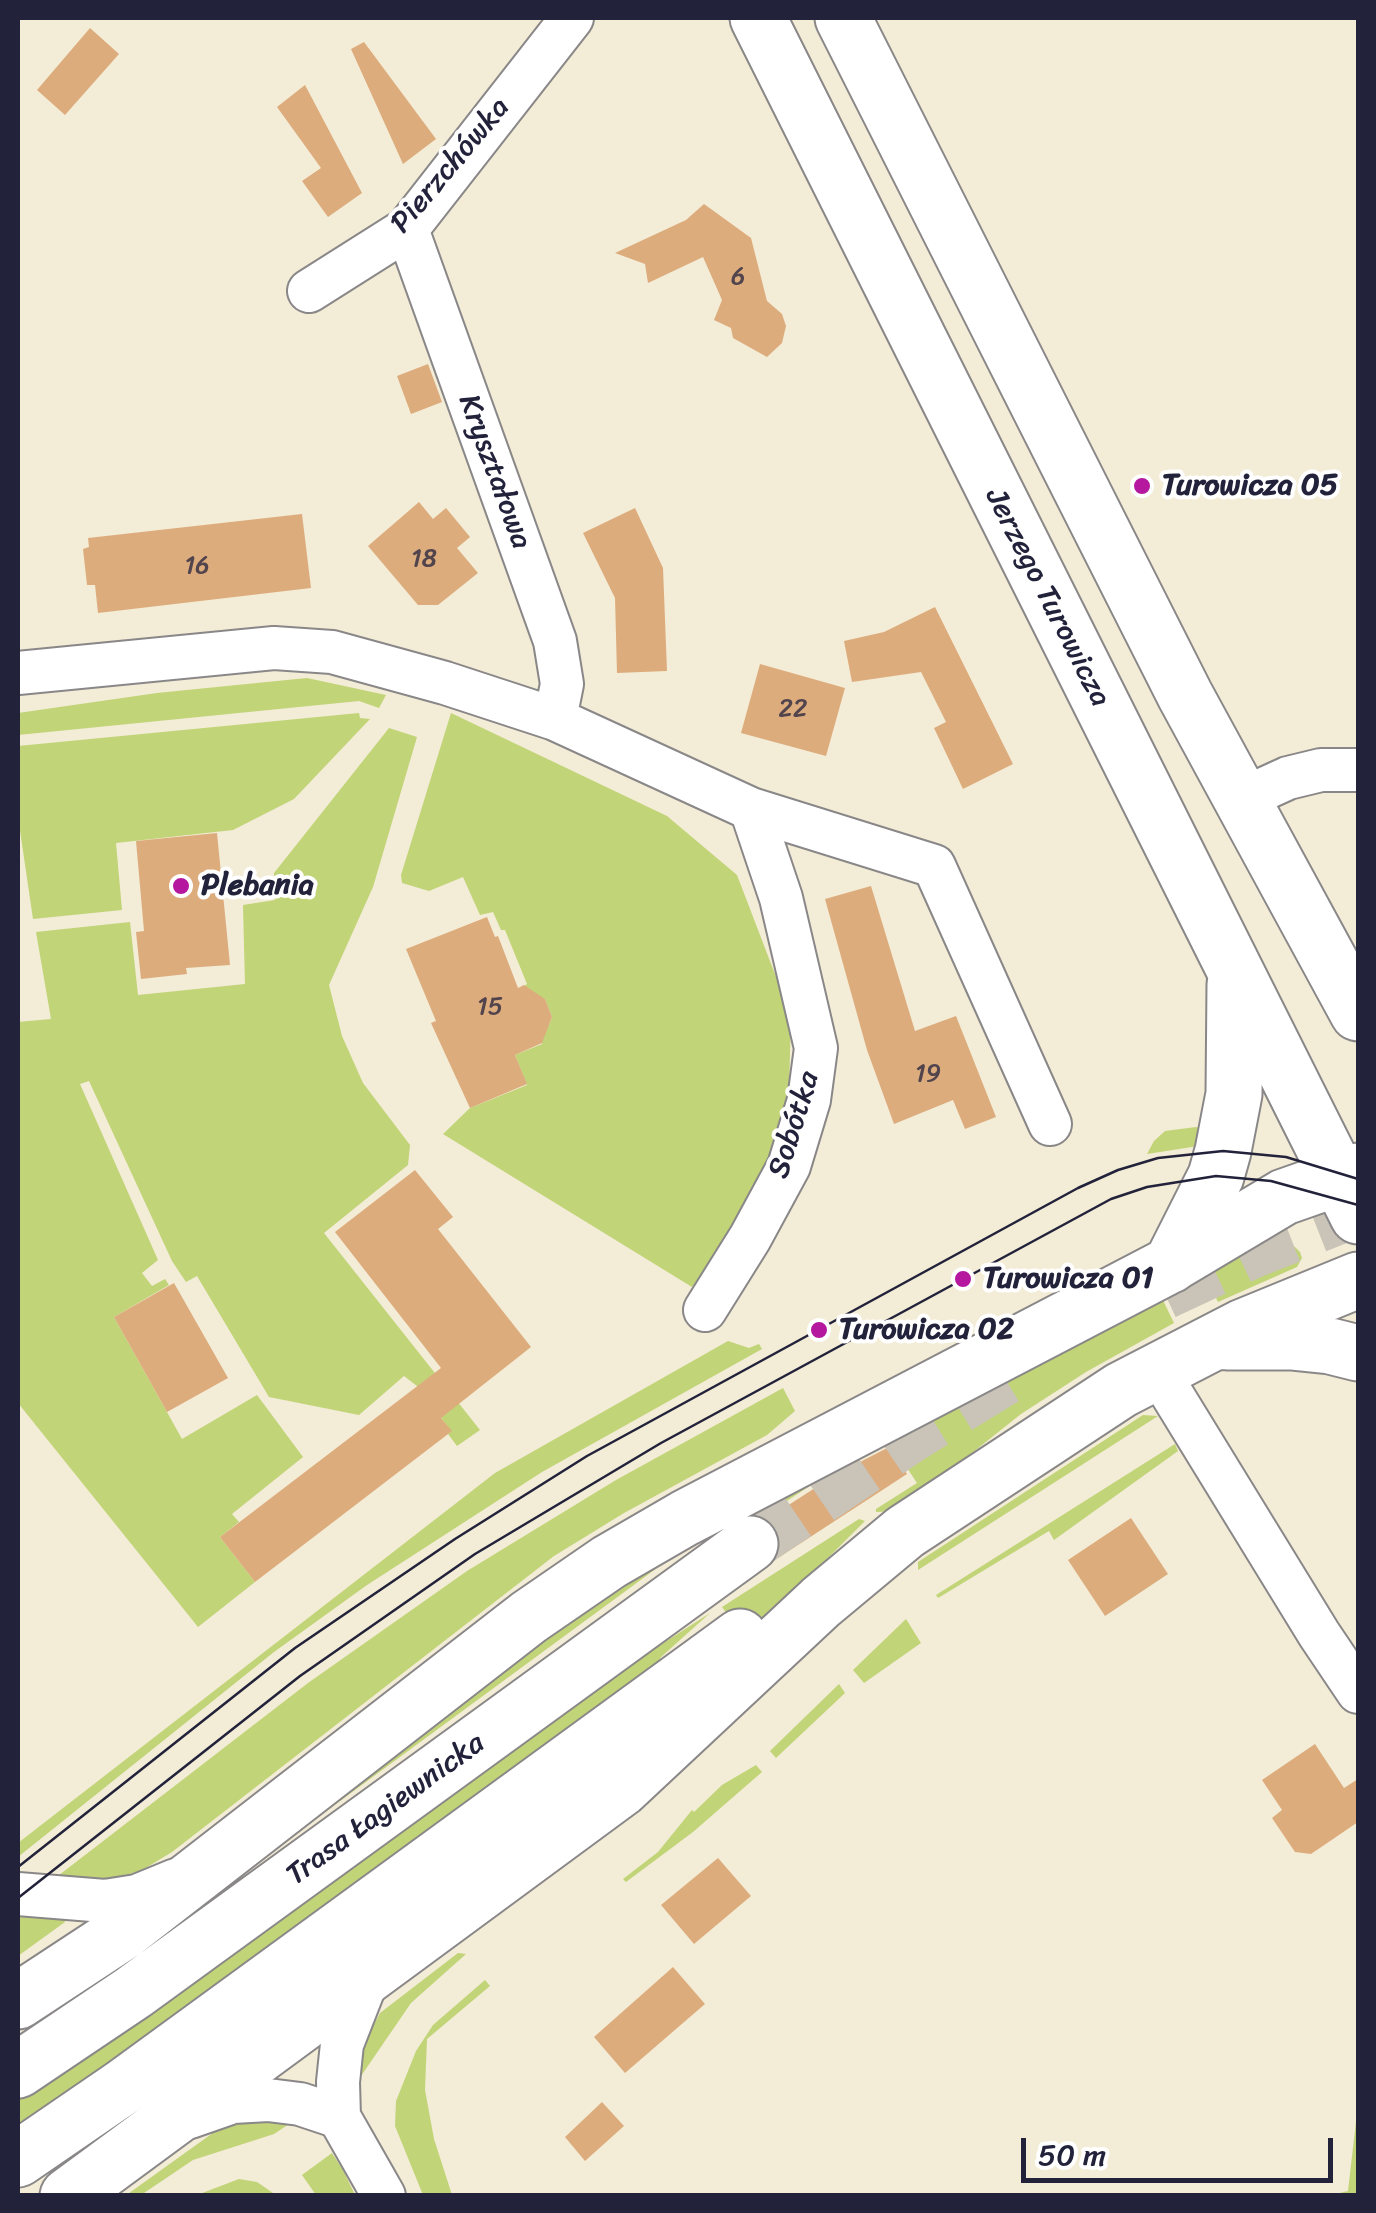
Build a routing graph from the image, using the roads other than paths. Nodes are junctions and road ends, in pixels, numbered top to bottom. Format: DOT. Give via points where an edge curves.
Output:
graph roads {
  1 [pos="572,18"];
  2 [pos="758,18"];
  3 [pos="843,18"];
  4 [pos="406,229"];
  5 [pos="309,291"];
  6 [pos="18,673"];
  7 [pos="555,719"];
  8 [pos="1358,770"];
  9 [pos="1242,799"];
  10 [pos="751,809"];
  11 [pos="1235,971"];
  12 [pos="1352,996"];
  13 [pos="1050,1124"];
  14 [pos="1352,1188"];
  15 [pos="1170,1265"];
  16 [pos="1358,1280"];
  17 [pos="705,1310"];
  18 [pos="1209,1343"];
  19 [pos="1358,1353"];
  20 [pos="1157,1370"];
  21 [pos="750,1544"];
  22 [pos="740,1637"];
  23 [pos="1358,1692"];
  24 [pos="204,1869"];
  25 [pos="18,1894"];
  26 [pos="368,1976"];
  27 [pos="18,2001"];
  28 [pos="18,2070"];
  29 [pos="340,2117"];
  30 [pos="152,2132"];
  31 [pos="18,2159"];
  32 [pos="68,2196"];
  33 [pos="384,2196"];
  1 -- 4 [label="street, Pierzchówka"];
  2 -- 11 [label="main road, Jerzego Turowicza"];
  3 -- 9 [label="main road"];
  4 -- 5 [label="street, Pierzchówka"];
  4 -- 7 [label="street, Kryształowa" via="555,641 562,684"];
  6 -- 7 [label="street" via="274,648 332,652"];
  7 -- 10 [label="street"];
  8 -- 9 [label="street" via="1288,778"];
  9 -- 12 [label="main road"];
  10 -- 13 [label="street" via="934,866"];
  10 -- 17 [label="street, Sobótka" via="781,898 816,1048 789,1166"];
  11 -- 14 [label="main road, Jerzego Turowicza"];
  11 -- 15 [label="main road" via="1234,1094 1224,1152"];
  14 -- 15 [label="main road" via="1284,1197"];
  15 -- 24 [label="main road" via="609,1562"];
  16 -- 18 [label="main road"];
  18 -- 19 [label="main road" via="1291,1342"];
  18 -- 20 [label="main road"];
  20 -- 23 [label="street"];
  20 -- 26 [label="main road" via="877,1553 622,1788"];
  21 -- 28 [label="main road, Trasa Łagiewnicka"];
  22 -- 31 [label="main road"];
  24 -- 25 [label="street" via="121,1899"];
  24 -- 27 [label="main road"];
  26 -- 29 [label="street" via="342,2044"];
  26 -- 30 [label="main road"];
  29 -- 30 [label="street" via="300,2104 249,2100"];
  29 -- 33 [label="street"];
  30 -- 32 [label="main road"];
}
